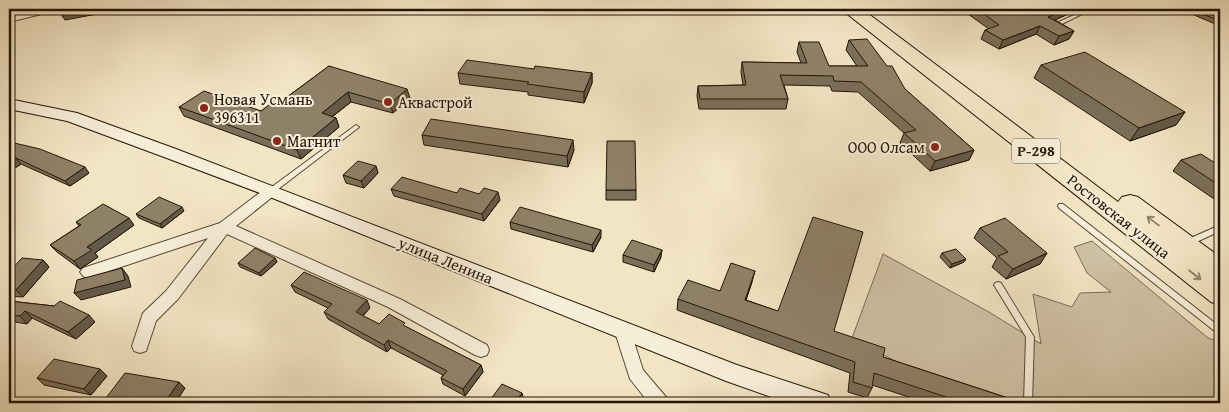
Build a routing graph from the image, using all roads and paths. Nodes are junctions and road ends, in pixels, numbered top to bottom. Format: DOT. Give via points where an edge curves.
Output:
graph roads {
  1 [pos="51,9"];
  2 [pos="852,9"];
  3 [pos="870,9"];
  4 [pos="1080,9"];
  5 [pos="9,18"];
  6 [pos="1056,25"];
  7 [pos="9,104"];
  8 [pos="356,127"];
  9 [pos="271,191"];
  10 [pos="1061,206"];
  11 [pos="225,227"];
  12 [pos="1220,228"];
  13 [pos="1184,244"];
  14 [pos="88,272"];
  15 [pos="1220,272"];
  16 [pos="998,285"];
  17 [pos="1220,294"];
  18 [pos="622,329"];
  19 [pos="1220,331"];
  20 [pos="140,346"];
  21 [pos="481,350"];
  22 [pos="660,403"];
  23 [pos="819,403"];
  24 [pos="1028,403"];
  1 -- 5 [label="street"];
  2 -- 17 [label="highway, Ростовская улица / Р-298, one-way"];
  13 -- 3 [label="highway, Ростовская улица / Р-298, one-way"];
  4 -- 6 [label="lane" via="1084,12"];
  7 -- 9 [label="main road, улица Ленина" via="71,117"];
  8 -- 9 [label="lane"];
  9 -- 11 [label="street"];
  9 -- 18 [label="main road, улица Ленина"];
  10 -- 19 [label="lane"];
  11 -- 14 [label="street"];
  11 -- 20 [label="street" via="172,295 148,318"];
  11 -- 21 [label="street" via="394,303"];
  12 -- 13 [label="lane"];
  13 -- 15 [label="highway, Ростовская улица / Р-298"];
  16 -- 24 [label="lane" via="1030,337"];
  18 -- 22 [label="street" via="636,374"];
  18 -- 23 [label="main road, улица Ленина" via="734,374"];
}
